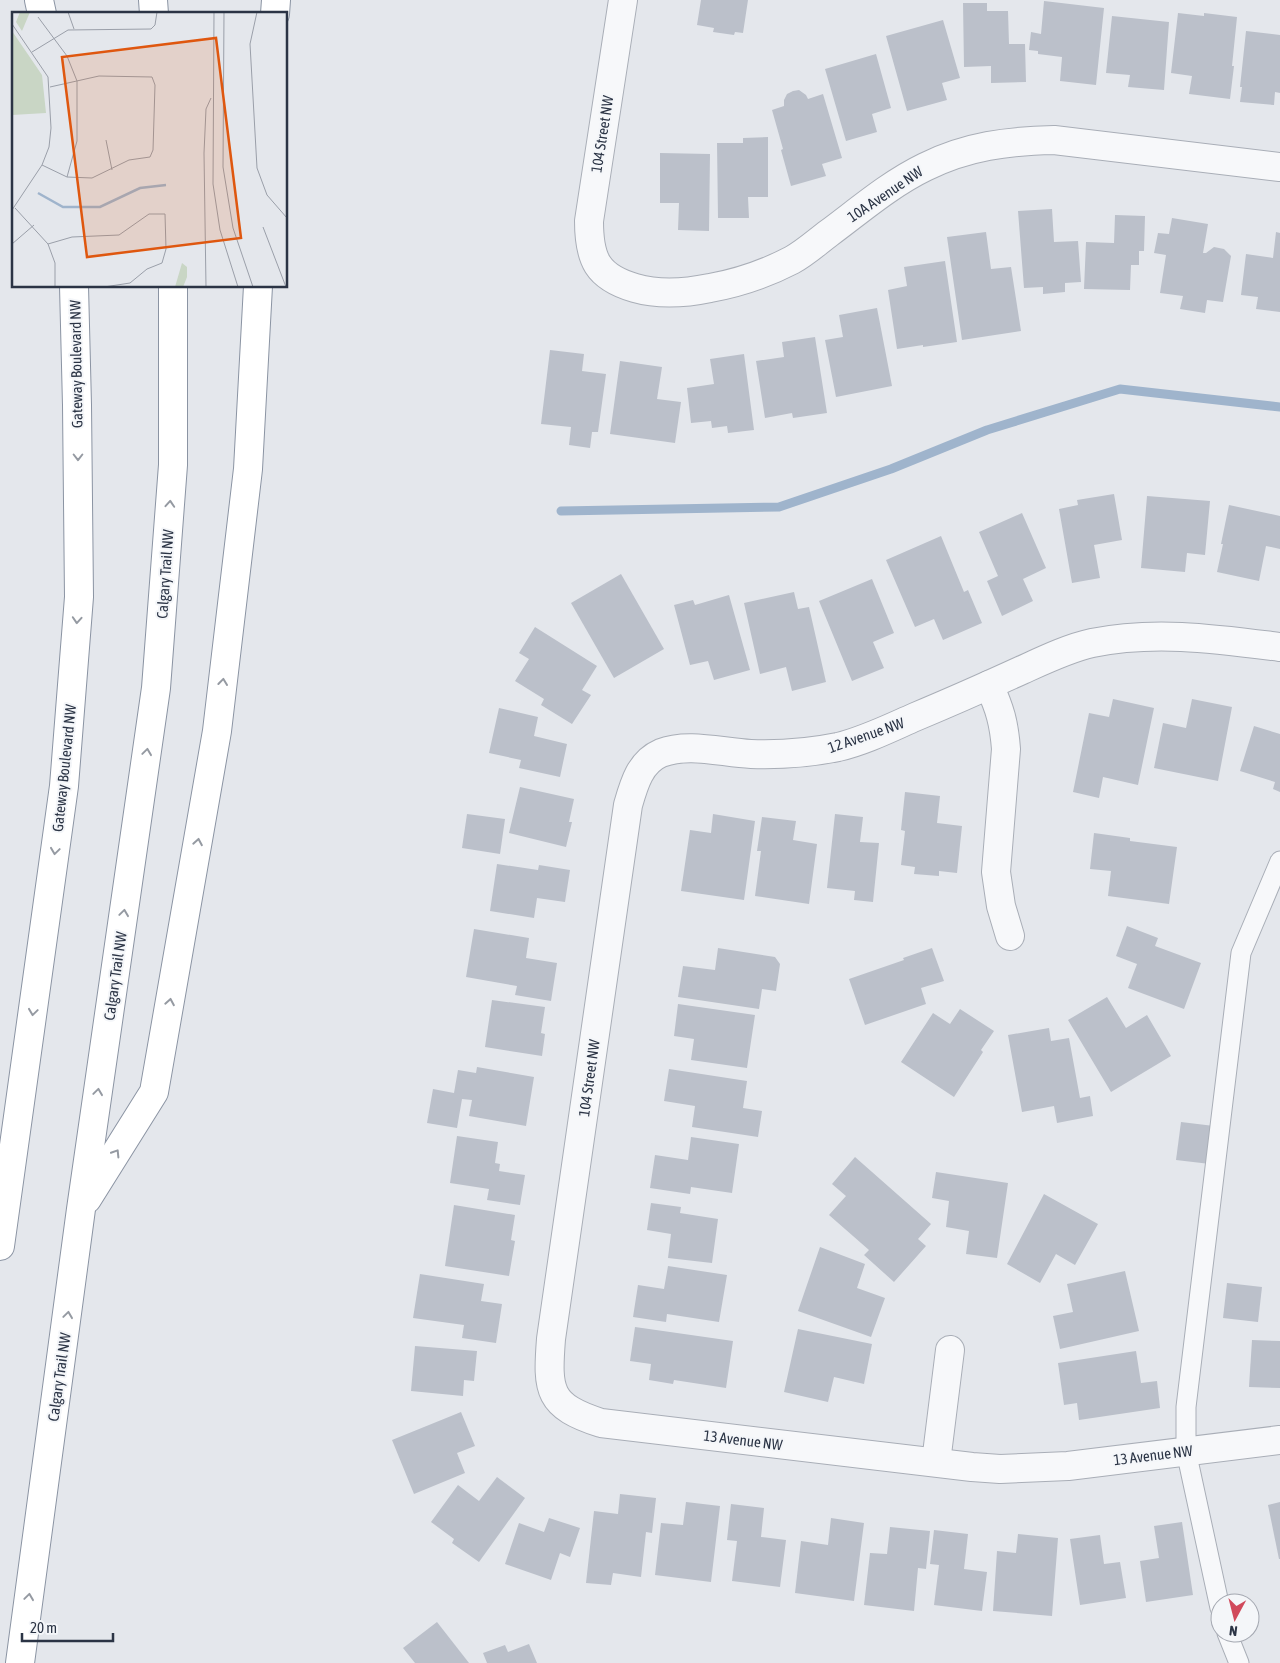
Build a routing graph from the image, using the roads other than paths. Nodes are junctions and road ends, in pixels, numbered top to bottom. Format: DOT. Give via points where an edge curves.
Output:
graph roads {
  1 [pos="623,0"];
  2 [pos="1280,167"];
  3 [pos="598,267"];
  4 [pos="74,288"];
  5 [pos="173,288"];
  6 [pos="258,288"];
  7 [pos="1280,647"];
  8 [pos="989,685"];
  9 [pos="648,761"];
  10 [pos="1280,861"];
  11 [pos="1010,936"];
  12 [pos="81,1209"];
  13 [pos="0,1246"];
  14 [pos="950,1350"];
  15 [pos="556,1399"];
  16 [pos="1280,1440"];
  17 [pos="1186,1451"];
  18 [pos="936,1462"];
  19 [pos="1217,1593"];
  20 [pos="1231,1643"];
  21 [pos="20,1663"];
  22 [pos="1239,1663"];
  1 -- 3 [label="street, 104 Street NW" via="589,221 589,241"];
  2 -- 3 [label="street, 10A Avenue NW" via="1054,140 994,144 945,157 923,168 894,185 793,259 725,285 692,292 639,289 620,284"];
  4 -- 13 [label="highway, Gateway Boulevard NW, one-way" via="79,597 64,786"];
  12 -- 5 [label="highway, Calgary Trail NW, one-way" via="156,688 173,464"];
  12 -- 6 [label="highway, one-way" via="154,1092 217,731 248,469"];
  7 -- 8 [label="street, 12 Avenue NW" via="1191,636 1131,637 1091,643"];
  8 -- 9 [label="street, 12 Avenue NW" via="876,735 841,746 785,754 680,750 662,753"];
  8 -- 11 [label="street" via="1000,710 1006,749 996,872"];
  9 -- 15 [label="street, 104 Street NW" via="634,786 625,825 551,1339 550,1379"];
  10 -- 17 [label="lane" via="1241,953 1186,1407"];
  21 -- 12 [label="highway, Calgary Trail NW, one-way"];
  14 -- 18 [label="street"];
  15 -- 18 [label="street, 13 Avenue NW" via="582,1417 601,1423"];
  16 -- 17 [label="street, 13 Avenue NW"];
  17 -- 18 [label="street, 13 Avenue NW" via="1026,1468 981,1468"];
  17 -- 19 [label="lane"];
  20 -- 22 [label="lane"];
}
